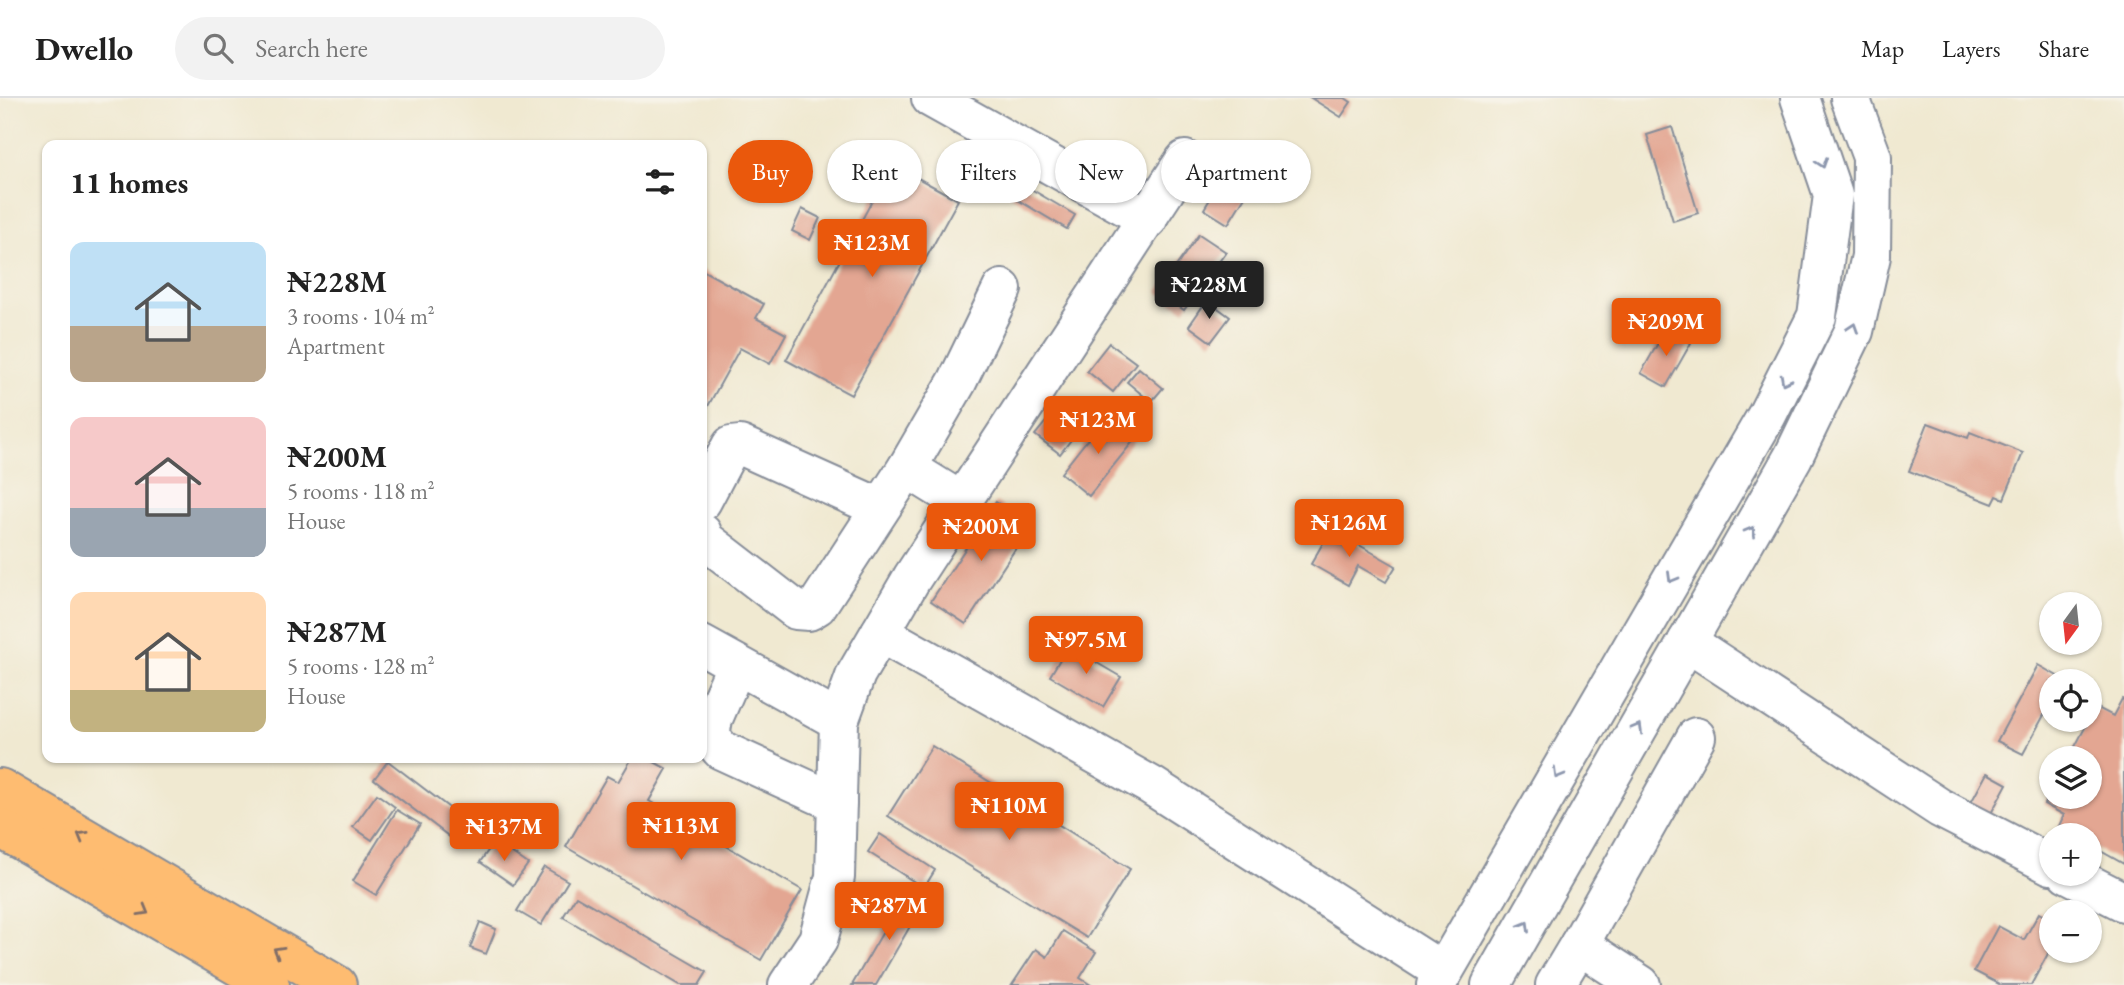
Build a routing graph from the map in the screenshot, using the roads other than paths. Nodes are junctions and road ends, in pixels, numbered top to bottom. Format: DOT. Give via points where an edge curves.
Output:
graph roads {
  1 [pos="930,98"];
  2 [pos="1800,98"];
  3 [pos="1850,98"];
  4 [pos="1161,198"];
  5 [pos="1148,219"];
  6 [pos="1002,289"];
  7 [pos="907,468"];
  8 [pos="707,491"];
  9 [pos="962,502"];
  10 [pos="878,507"];
  11 [pos="707,541"];
  12 [pos="880,633"];
  13 [pos="1687,642"];
  14 [pos="707,648"];
  15 [pos="736,666"];
  16 [pos="839,721"];
  17 [pos="1696,737"];
  18 [pos="0,788"];
  19 [pos="837,803"];
  20 [pos="0,828"];
  21 [pos="2039,859"];
  22 [pos="2093,886"];
  23 [pos="2124,902"];
  24 [pos="1579,945"];
  25 [pos="1439,978"];
  26 [pos="270,985"];
  27 [pos="337,985"];
  28 [pos="788,985"];
  29 [pos="1491,985"];
  30 [pos="1555,985"];
  31 [pos="1641,985"];
  1 -- 5 [label="street"];
  2 -- 25 [label="street, one-way" via="1833,195 1816,316 1767,415"];
  13 -- 3 [label="street, one-way" via="1793,457 1854,331 1871,256 1872,157"];
  4 -- 5 [label="street"];
  5 -- 9 [label="street"];
  6 -- 7 [label="street" via="957,382"];
  7 -- 9 [label="street"];
  7 -- 10 [label="street"];
  8 -- 10 [label="street" via="725,453 740,445"];
  9 -- 12 [label="street"];
  10 -- 11 [label="street" via="817,606 809,611 796,610"];
  12 -- 16 [label="street" via="856,674"];
  12 -- 25 [label="street" via="1152,786"];
  13 -- 21 [label="street" via="1940,808"];
  29 -- 13 [label="street, one-way"];
  14 -- 15 [label="street"];
  15 -- 16 [label="street"];
  15 -- 19 [label="street" via="710,736 721,750"];
  16 -- 19 [label="street"];
  17 -- 24 [label="street"];
  27 -- 18 [label="highway, one-way"];
  19 -- 28 [label="street" via="835,877 825,915 818,940"];
  20 -- 26 [label="highway, one-way"];
  22 -- 23 [label="street"];
  24 -- 30 [label="street"];
  24 -- 31 [label="street"];
}
